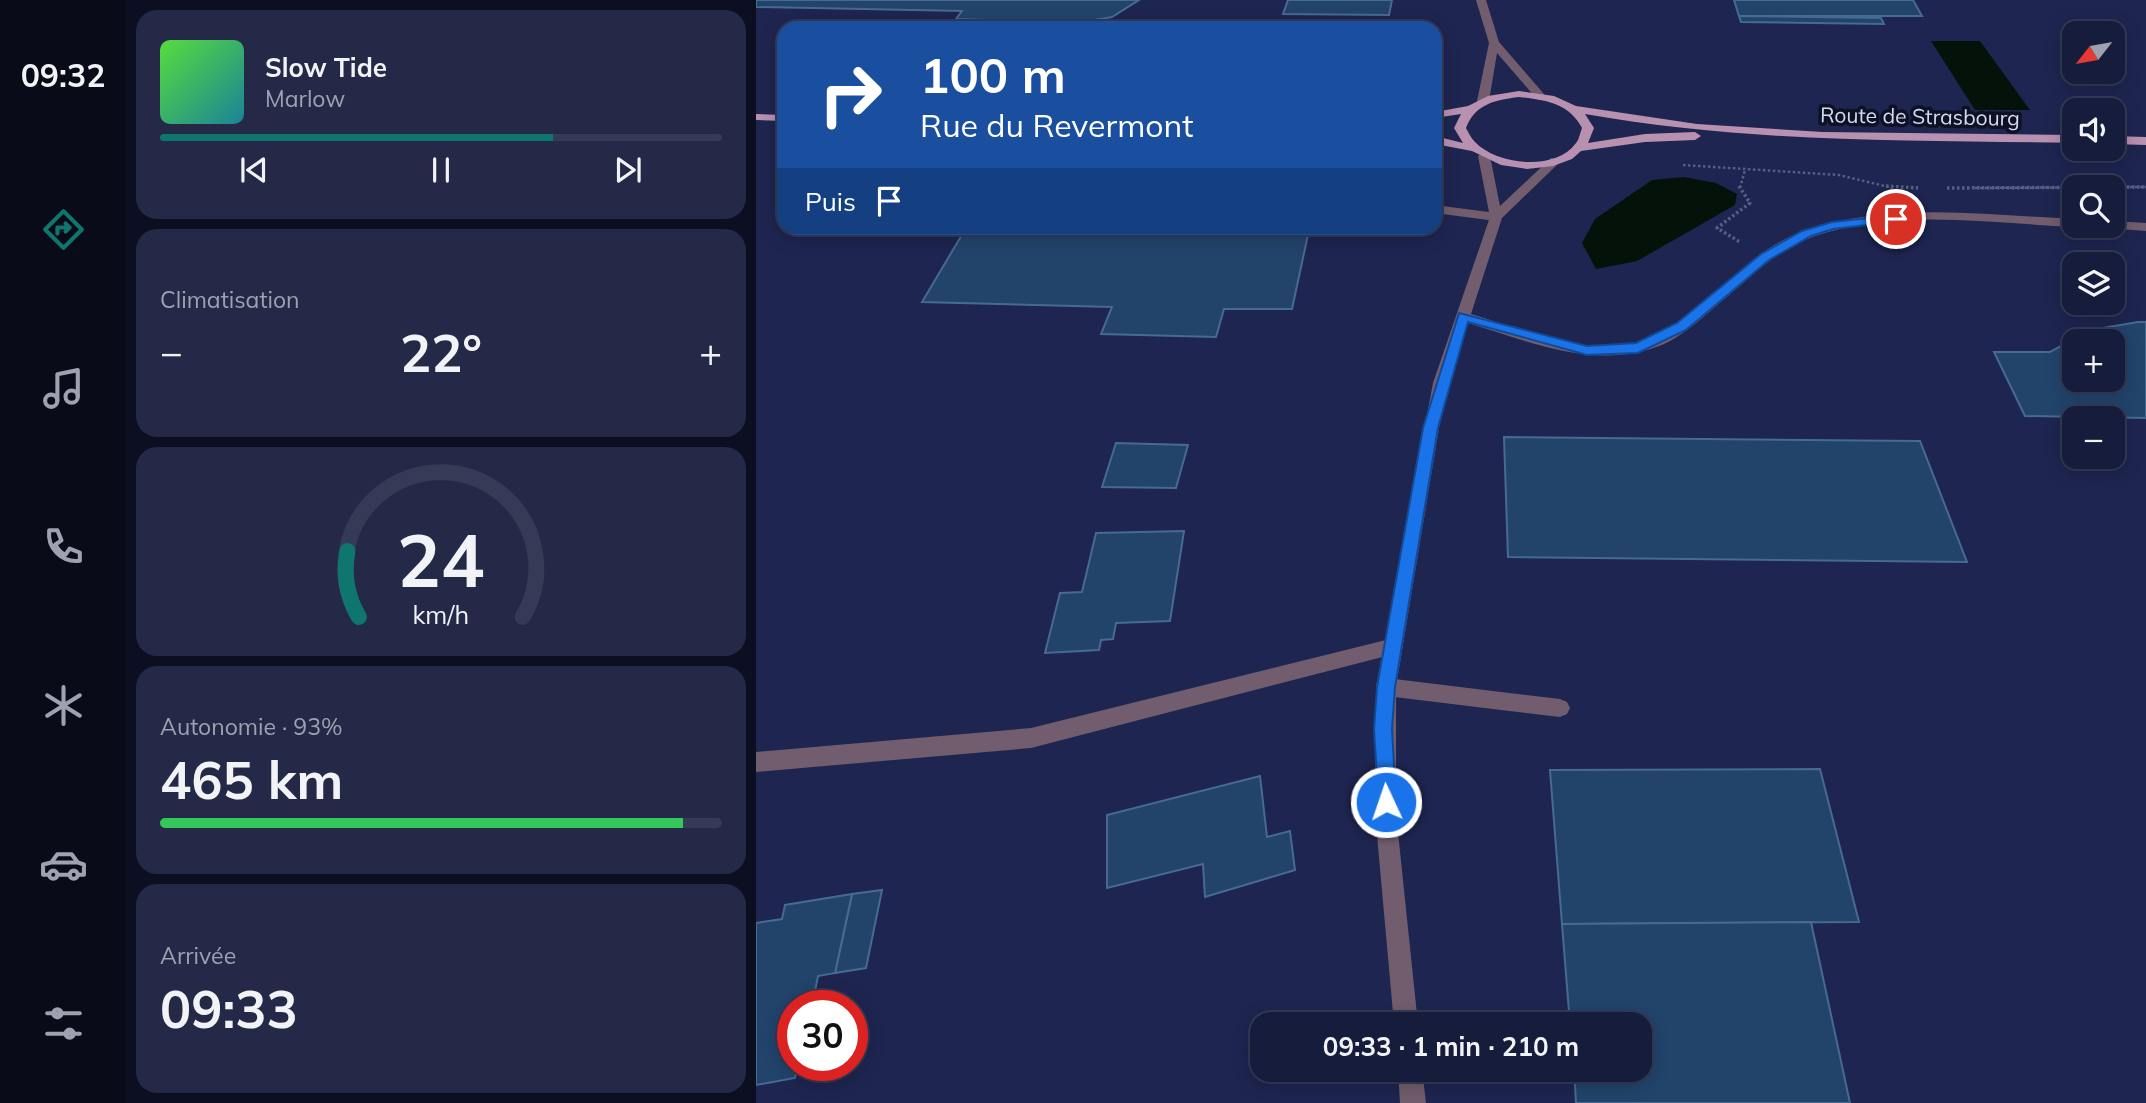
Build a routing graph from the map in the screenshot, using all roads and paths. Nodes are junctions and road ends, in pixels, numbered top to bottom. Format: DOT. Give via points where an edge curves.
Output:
graph roads {
  1 [pos="1481,0"];
  2 [pos="1494,43"];
  3 [pos="1540,96"];
  4 [pos="1483,101"];
  5 [pos="1469,109"];
  6 [pos="1575,109"];
  7 [pos="1442,114"];
  8 [pos="756,117"];
  9 [pos="777,118"];
  10 [pos="1764,131"];
  11 [pos="1645,138"];
  12 [pos="2062,139"];
  13 [pos="2125,140"];
  14 [pos="2146,141"];
  15 [pos="1442,142"];
  16 [pos="1471,148"];
  17 [pos="1580,148"];
  18 [pos="1484,156"];
  19 [pos="1555,161"];
  20 [pos="1745,170"];
  21 [pos="2146,187"];
  22 [pos="1922,188"];
  23 [pos="1936,188"];
  24 [pos="1442,210"];
  25 [pos="1496,217"];
  26 [pos="2062,223"];
  27 [pos="2125,226"];
  28 [pos="2146,227"];
  29 [pos="1765,257"];
  30 [pos="1463,316"];
  31 [pos="1394,646"];
  32 [pos="1386,687"];
  33 [pos="1560,708"];
  34 [pos="756,762"];
  35 [pos="1405,1012"];
  36 [pos="1411,1082"];
  37 [pos="1413,1103"];
  1 -- 2 [label="street"];
  2 -- 3 [label="street"];
  2 -- 4 [label="street"];
  3 -- 4 [label="main road" via="1510,95"];
  3 -- 6 [label="main road, Route de Strasbourg"];
  4 -- 5 [label="main road"];
  5 -- 7 [label="main road"];
  5 -- 16 [label="main road" via="1460,128"];
  6 -- 10 [label="main road, Route de Strasbourg" via="1643,122"];
  6 -- 17 [label="main road" via="1588,128"];
  8 -- 9 [label="main road"];
  10 -- 11 [label="main road, Route de Strasbourg"];
  10 -- 12 [label="main road, Route de Strasbourg"];
  11 -- 17 [label="main road, Route de Strasbourg"];
  11 -- 20 [label="path" via="1662,163"];
  13 -- 14 [label="main road"];
  15 -- 16 [label="main road"];
  16 -- 18 [label="main road"];
  17 -- 19 [label="main road, Route de Strasbourg"];
  18 -- 19 [label="main road" via="1520,164"];
  18 -- 25 [label="street"];
  19 -- 25 [label="street"];
  20 -- 22 [label="path" via="1839,175 1894,188"];
  20 -- 29 [label="path" via="1739,186 1750,203 1717,228"];
  21 -- 23 [label="path"];
  24 -- 25 [label="street"];
  25 -- 30 [label="street"];
  26 -- 29 [label="street" via="1857,222 1807,234"];
  27 -- 28 [label="street"];
  29 -- 30 [label="street" via="1682,326 1638,348 1587,351"];
  30 -- 31 [label="street" via="1431,428"];
  31 -- 32 [label="street"];
  31 -- 34 [label="street" via="1031,738"];
  32 -- 33 [label="street"];
  32 -- 35 [label="street" via="1386,802"];
  36 -- 37 [label="street"];
}
